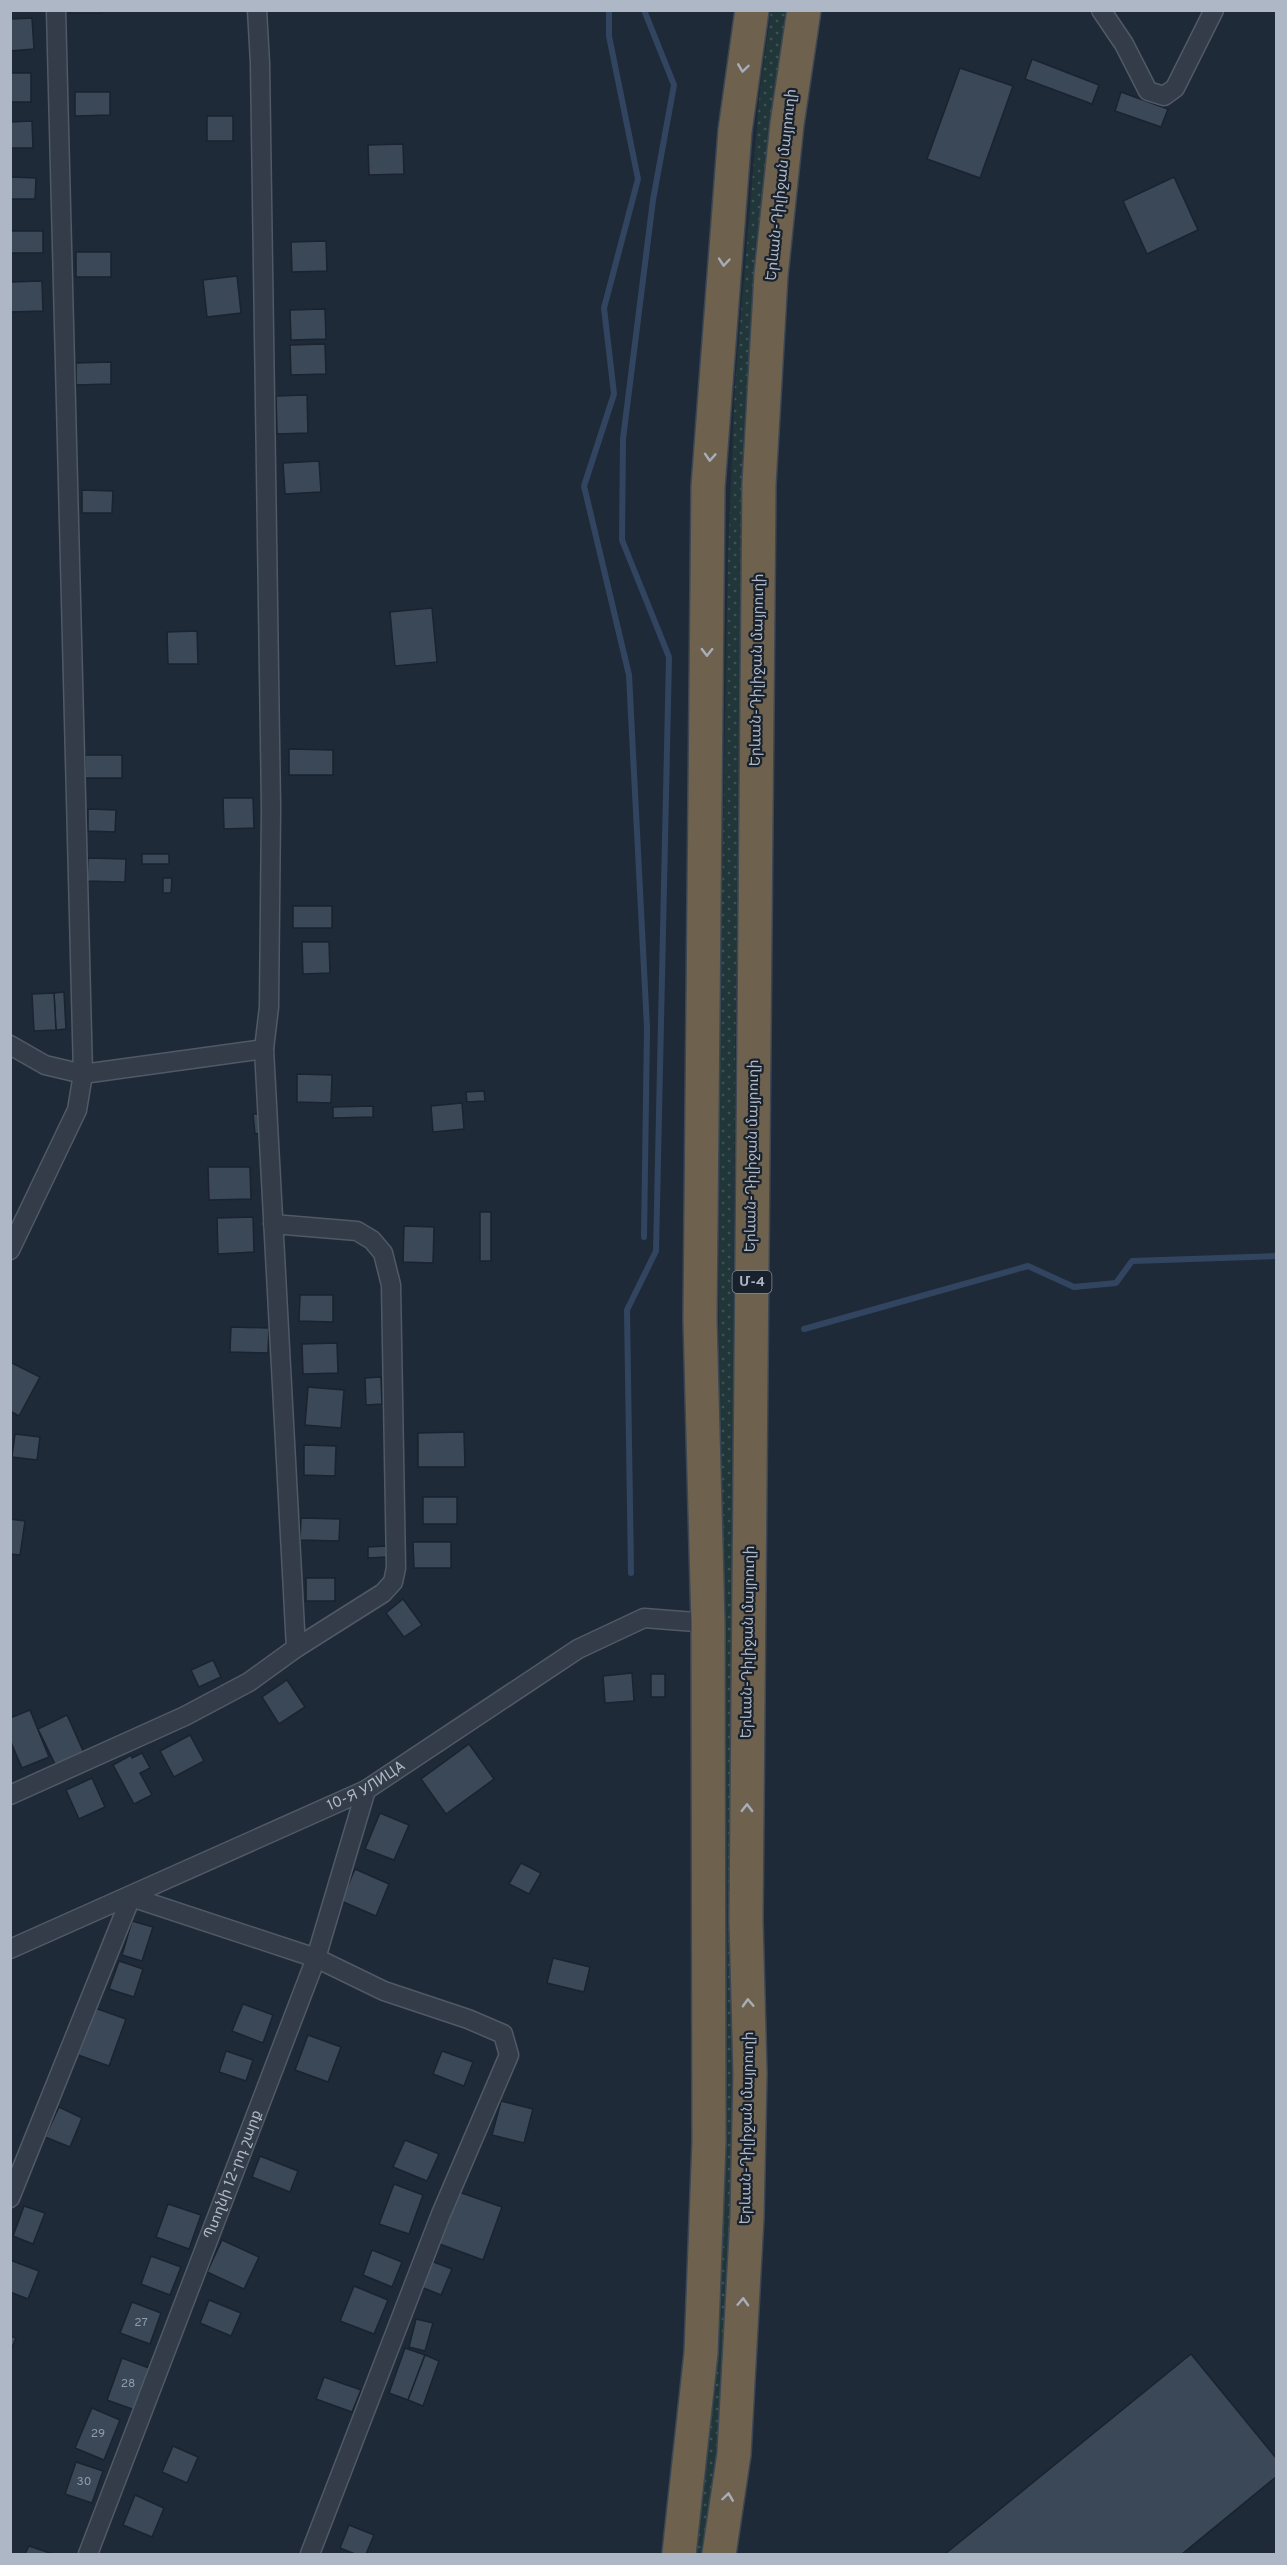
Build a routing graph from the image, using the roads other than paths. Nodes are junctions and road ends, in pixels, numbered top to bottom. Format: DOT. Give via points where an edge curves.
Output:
graph roads {
  1 [pos="56,10"];
  2 [pos="257,10"];
  3 [pos="752,10"];
  4 [pos="804,10"];
  5 [pos="1101,10"];
  6 [pos="1214,10"];
  7 [pos="10,1046"];
  8 [pos="264,1049"];
  9 [pos="82,1074"];
  10 [pos="273,1224"];
  11 [pos="16,1225"];
  12 [pos="10,1250"];
  13 [pos="708,1623"];
  14 [pos="296,1648"];
  15 [pos="366,1791"];
  16 [pos="10,1795"];
  17 [pos="131,1897"];
  18 [pos="10,1949"];
  19 [pos="316,1958"];
  20 [pos="10,2198"];
  21 [pos="88,2554"];
  22 [pos="310,2554"];
  23 [pos="680,2554"];
  24 [pos="719,2554"];
  1 -- 9 [label="street"];
  2 -- 8 [label="street" via="271,808 269,1006"];
  3 -- 13 [label="highway, one-way" via="734,142 708,486 700,1307"];
  24 -- 4 [label="highway, Երևան-Դիլիջան մայրուղի / Մ-4, one-way" via="734,2454 748,2205 746,1908 759,484 771,275"];
  5 -- 6 [label="street" via="1148,91 1164,96 1175,88"];
  7 -- 9 [label="street" via="45,1065"];
  8 -- 9 [label="street"];
  8 -- 10 [label="street"];
  9 -- 11 [label="street" via="77,1110"];
  10 -- 14 [label="street"];
  10 -- 14 [label="street" via="357,1231 372,1240 382,1253 391,1285 396,1569 393,1582 383,1593"];
  11 -- 12 [label="street"];
  13 -- 15 [label="street, 10-Я УЛИЦА" via="644,1618 578,1649"];
  13 -- 23 [label="highway" via="709,2142 701,2353"];
  14 -- 16 [label="street" via="249,1682 185,1716"];
  15 -- 17 [label="street, 10-Я УЛИЦА"];
  15 -- 19 [label="street, Պտղնի 12-րդ շարք"];
  17 -- 18 [label="street, 10-Я УЛИЦА"];
  17 -- 19 [label="street"];
  17 -- 20 [label="street"];
  19 -- 21 [label="street, Պտղնի 12-րդ շարք"];
  19 -- 22 [label="street" via="384,1991 503,2034 509,2055 441,2214"];
}
